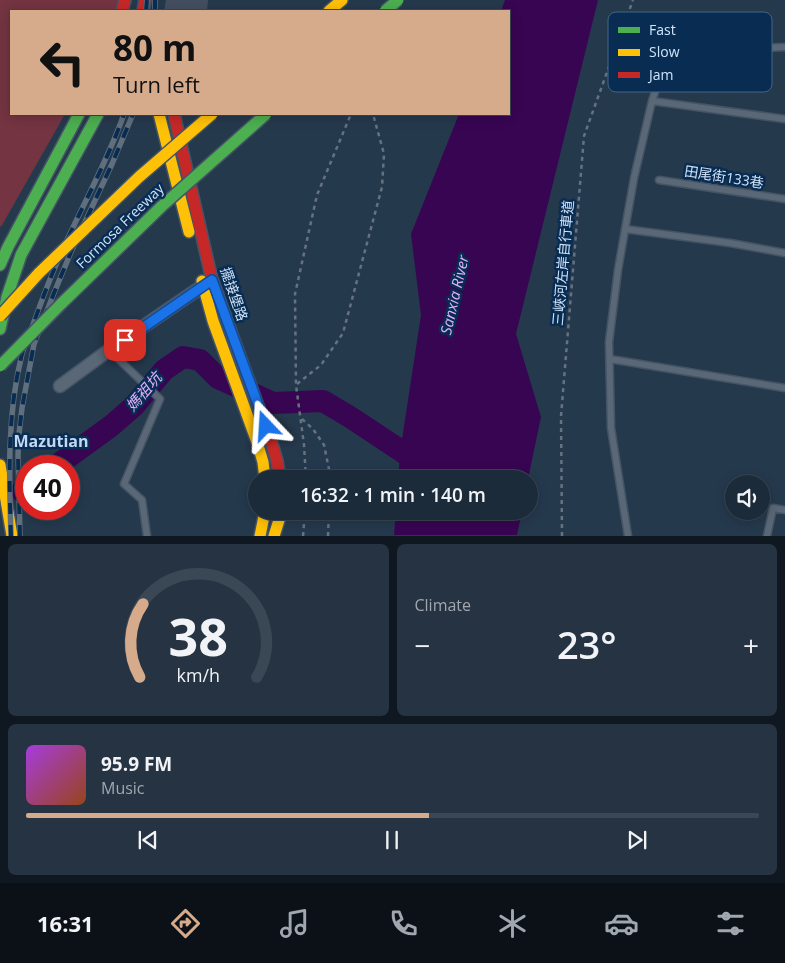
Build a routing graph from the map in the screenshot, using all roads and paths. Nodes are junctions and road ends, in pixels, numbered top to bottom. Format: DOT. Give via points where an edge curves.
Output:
graph roads {
  1 [pos="342,0"];
  2 [pos="398,0"];
  3 [pos="633,0"];
  4 [pos="123,6"];
  5 [pos="144,7"];
  6 [pos="330,10"];
  7 [pos="386,10"];
  8 [pos="629,12"];
  9 [pos="785,47"];
  10 [pos="772,48"];
  11 [pos="608,69"];
  12 [pos="655,92"];
  13 [pos="652,101"];
  14 [pos="78,115"];
  15 [pos="97,115"];
  16 [pos="159,115"];
  17 [pos="174,115"];
  18 [pos="211,115"];
  19 [pos="265,115"];
  20 [pos="351,115"];
  21 [pos="374,115"];
  22 [pos="785,119"];
  23 [pos="658,180"];
  24 [pos="785,199"];
  25 [pos="625,229"];
  26 [pos="785,253"];
  27 [pos="0,265"];
  28 [pos="208,283"];
  29 [pos="4,297"];
  30 [pos="0,316"];
  31 [pos="0,330"];
  32 [pos="111,352"];
  33 [pos="610,359"];
  34 [pos="0,366"];
  35 [pos="296,385"];
  36 [pos="60,386"];
  37 [pos="785,388"];
  38 [pos="300,418"];
  39 [pos="5,468"];
  40 [pos="264,470"];
  41 [pos="278,470"];
  42 [pos="305,470"];
  43 [pos="329,470"];
  44 [pos="785,510"];
  45 [pos="263,520"];
  46 [pos="279,520"];
  47 [pos="304,520"];
  48 [pos="329,520"];
  49 [pos="13,536"];
  50 [pos="147,536"];
  51 [pos="260,536"];
  52 [pos="274,536"];
  53 [pos="303,536"];
  54 [pos="328,536"];
  55 [pos="562,536"];
  56 [pos="628,536"];
  57 [pos="767,536"];
  1 -- 6 [label="main road"];
  2 -- 7 [label="main road, bridge"];
  3 -- 8 [label="path, 三峽河左岸自行車道"];
  4 -- 5 [label="lane"];
  9 -- 10 [label="lane"];
  11 -- 55 [label="path, 三峽河左岸自行車道" via="584,136 560,416"];
  12 -- 13 [label="lane"];
  13 -- 22 [label="lane"];
  13 -- 25 [label="lane"];
  14 -- 27 [label="main road"];
  15 -- 29 [label="main road" via="21,255"];
  16 -- 28 [label="main road, 擺接堡路"];
  17 -- 28 [label="main road, 擺接堡路"];
  18 -- 30 [label="main road, Formosa Freeway, bridge" via="39,273"];
  19 -- 34 [label="main road, Formosa Freeway, bridge" via="162,206"];
  20 -- 35 [label="path" via="317,195 295,294"];
  21 -- 35 [label="path" via="384,154 382,187 343,334 321,365"];
  23 -- 24 [label="lane, 田尾街133巷"];
  25 -- 26 [label="lane"];
  25 -- 33 [label="lane"];
  28 -- 32 [label="street"];
  28 -- 40 [label="main road, 擺接堡路" via="213,321"];
  28 -- 41 [label="main road, 擺接堡路" via="225,315"];
  29 -- 31 [label="main road"];
  32 -- 36 [label="street"];
  32 -- 50 [label="lane" via="160,399 124,484 142,500"];
  33 -- 37 [label="lane"];
  33 -- 56 [label="lane" via="611,428"];
  35 -- 38 [label="path"];
  38 -- 42 [label="path"];
  38 -- 43 [label="path" via="313,428 324,444"];
  39 -- 49 [label="street"];
  44 -- 57 [label="lane" via="773,508"];
  45 -- 51 [label="main road"];
  46 -- 52 [label="main road"];
  47 -- 53 [label="path"];
  48 -- 54 [label="path"];
}
